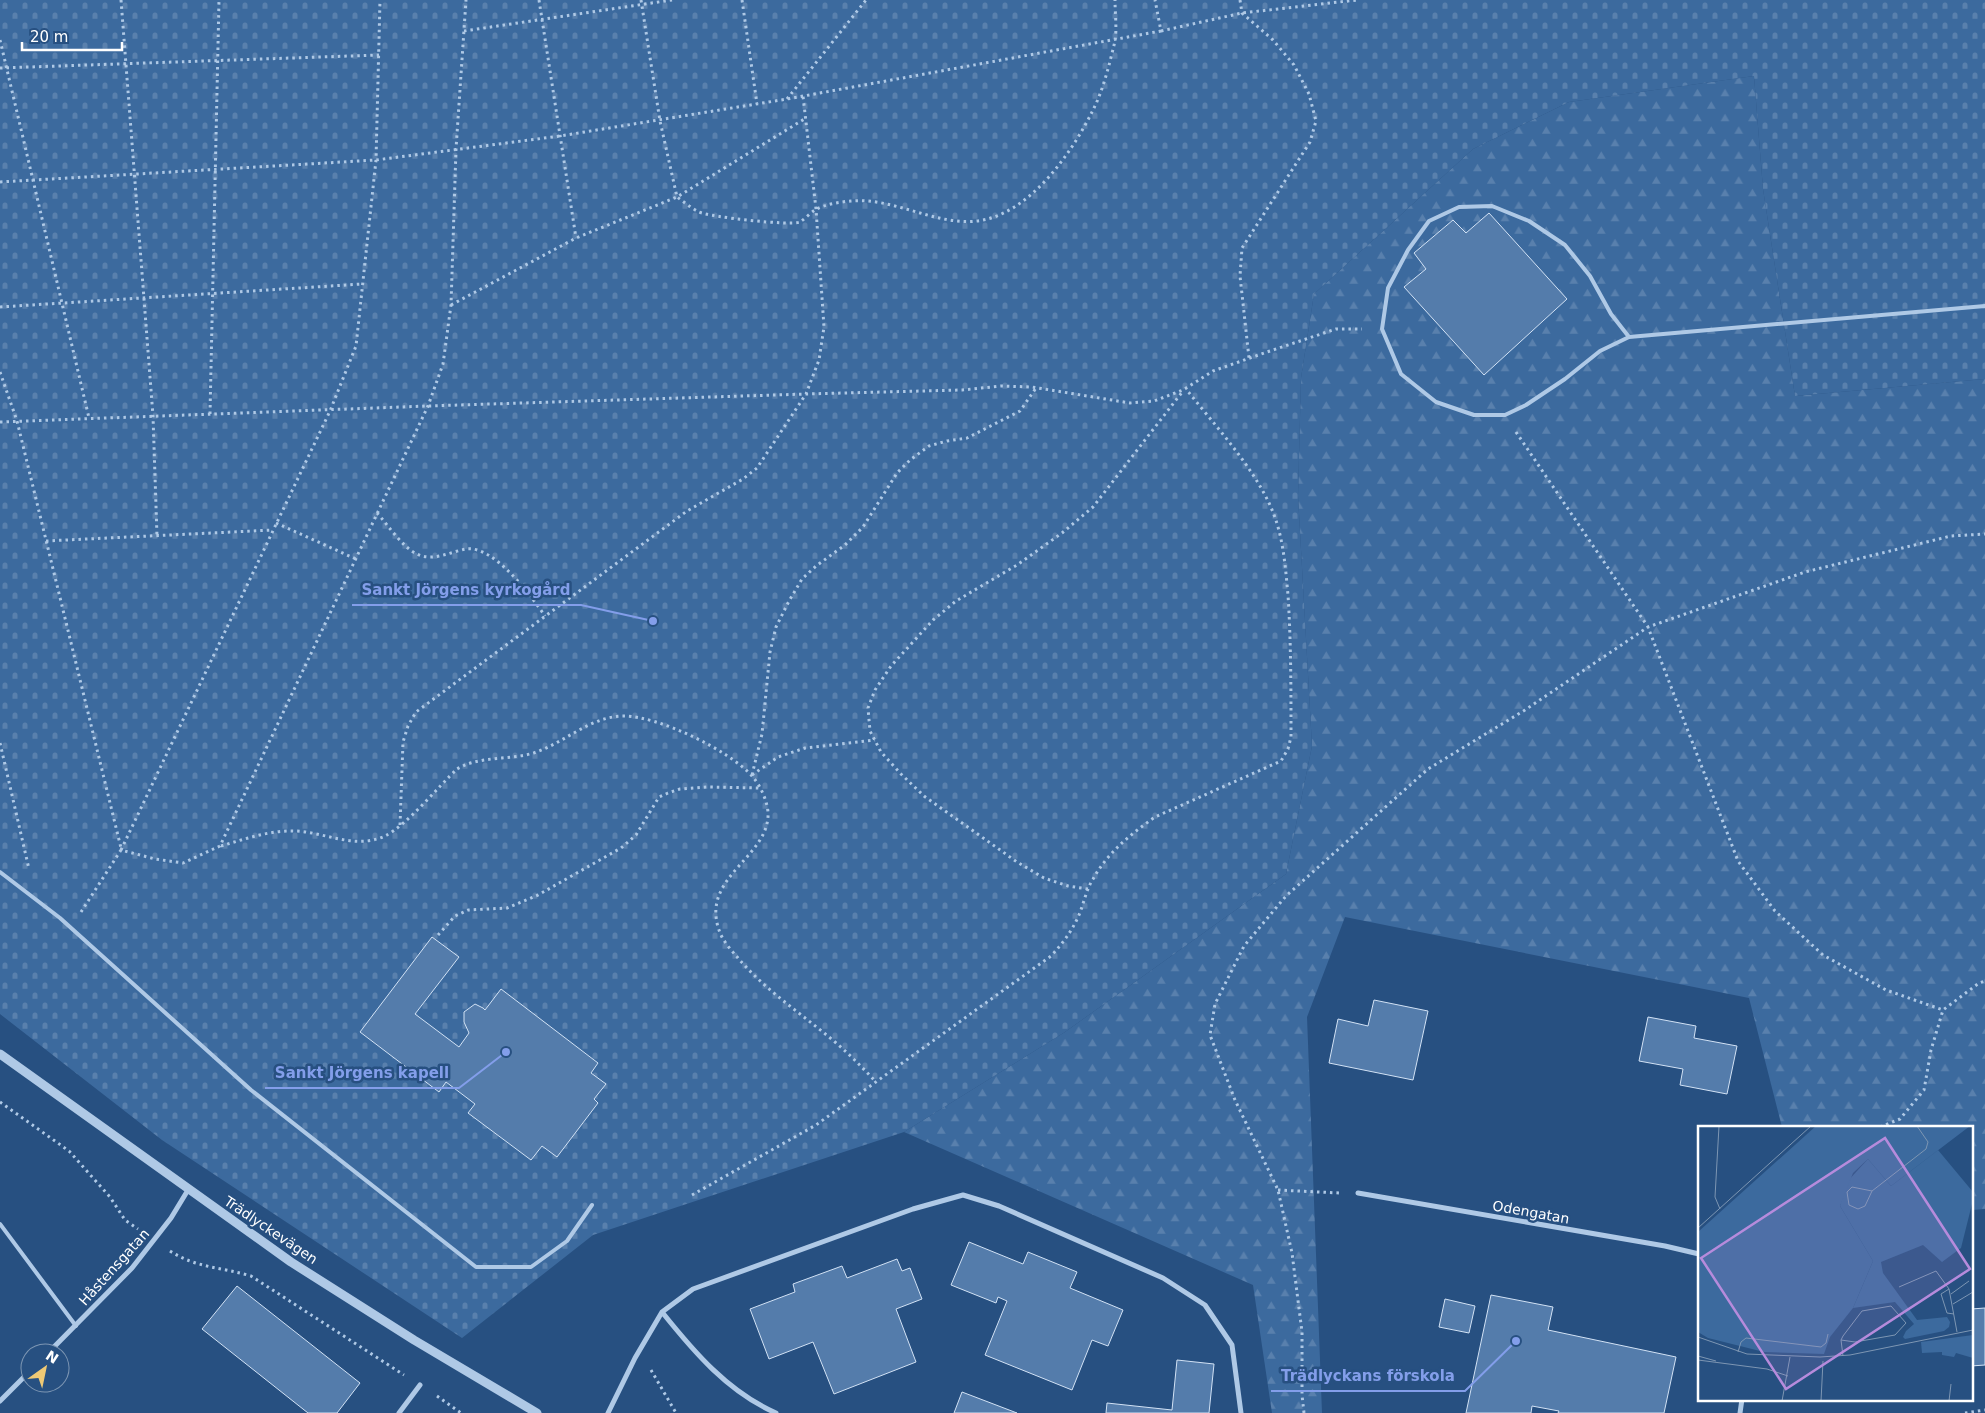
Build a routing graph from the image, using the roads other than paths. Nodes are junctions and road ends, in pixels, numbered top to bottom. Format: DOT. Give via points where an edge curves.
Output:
graph roads {
  1 [pos="1985,306"];
  2 [pos="1629,336"];
  3 [pos="0,872"];
  4 [pos="0,1054"];
  5 [pos="188,1190"];
  6 [pos="1358,1194"];
  7 [pos="592,1205"];
  8 [pos="0,1224"];
  9 [pos="1698,1254"];
  10 [pos="662,1312"];
  11 [pos="76,1326"];
  12 [pos="58,1343"];
  13 [pos="20,1381"];
  14 [pos="420,1385"];
  15 [pos="1742,1400"];
  16 [pos="0,1401"];
  17 [pos="399,1413"];
  18 [pos="537,1413"];
  19 [pos="608,1413"];
  20 [pos="776,1413"];
  21 [pos="1242,1413"];
  22 [pos="1740,1413"];
  1 -- 2 [label="lane"];
  2 -- 2 [label="lane" via="1611,314 1590,276 1565,245 1529,222 1492,206 1459,207 1429,221 1408,250 1388,288 1382,329 1401,374 1436,402 1474,415 1505,415 1526,405 1600,351"];
  3 -- 7 [label="lane" via="70,928 251,1090 476,1267 531,1267 567,1240"];
  4 -- 5 [label="street, Trädlyckevägen"];
  5 -- 11 [label="street, Håstensgatan" via="132,1268"];
  5 -- 18 [label="street, Trädlyckevägen" via="299,1267"];
  6 -- 9 [label="street, Odengatan"];
  8 -- 11 [label="lane"];
  10 -- 19 [label="street"];
  10 -- 20 [label="street" via="705,1362 741,1394"];
  10 -- 21 [label="street" via="693,1289 913,1209 963,1195 999,1206 1162,1278 1205,1304 1232,1345"];
  11 -- 12 [label="street, Håstensgatan"];
  13 -- 16 [label="street"];
  14 -- 17 [label="street"];
  15 -- 22 [label="street"];
}
